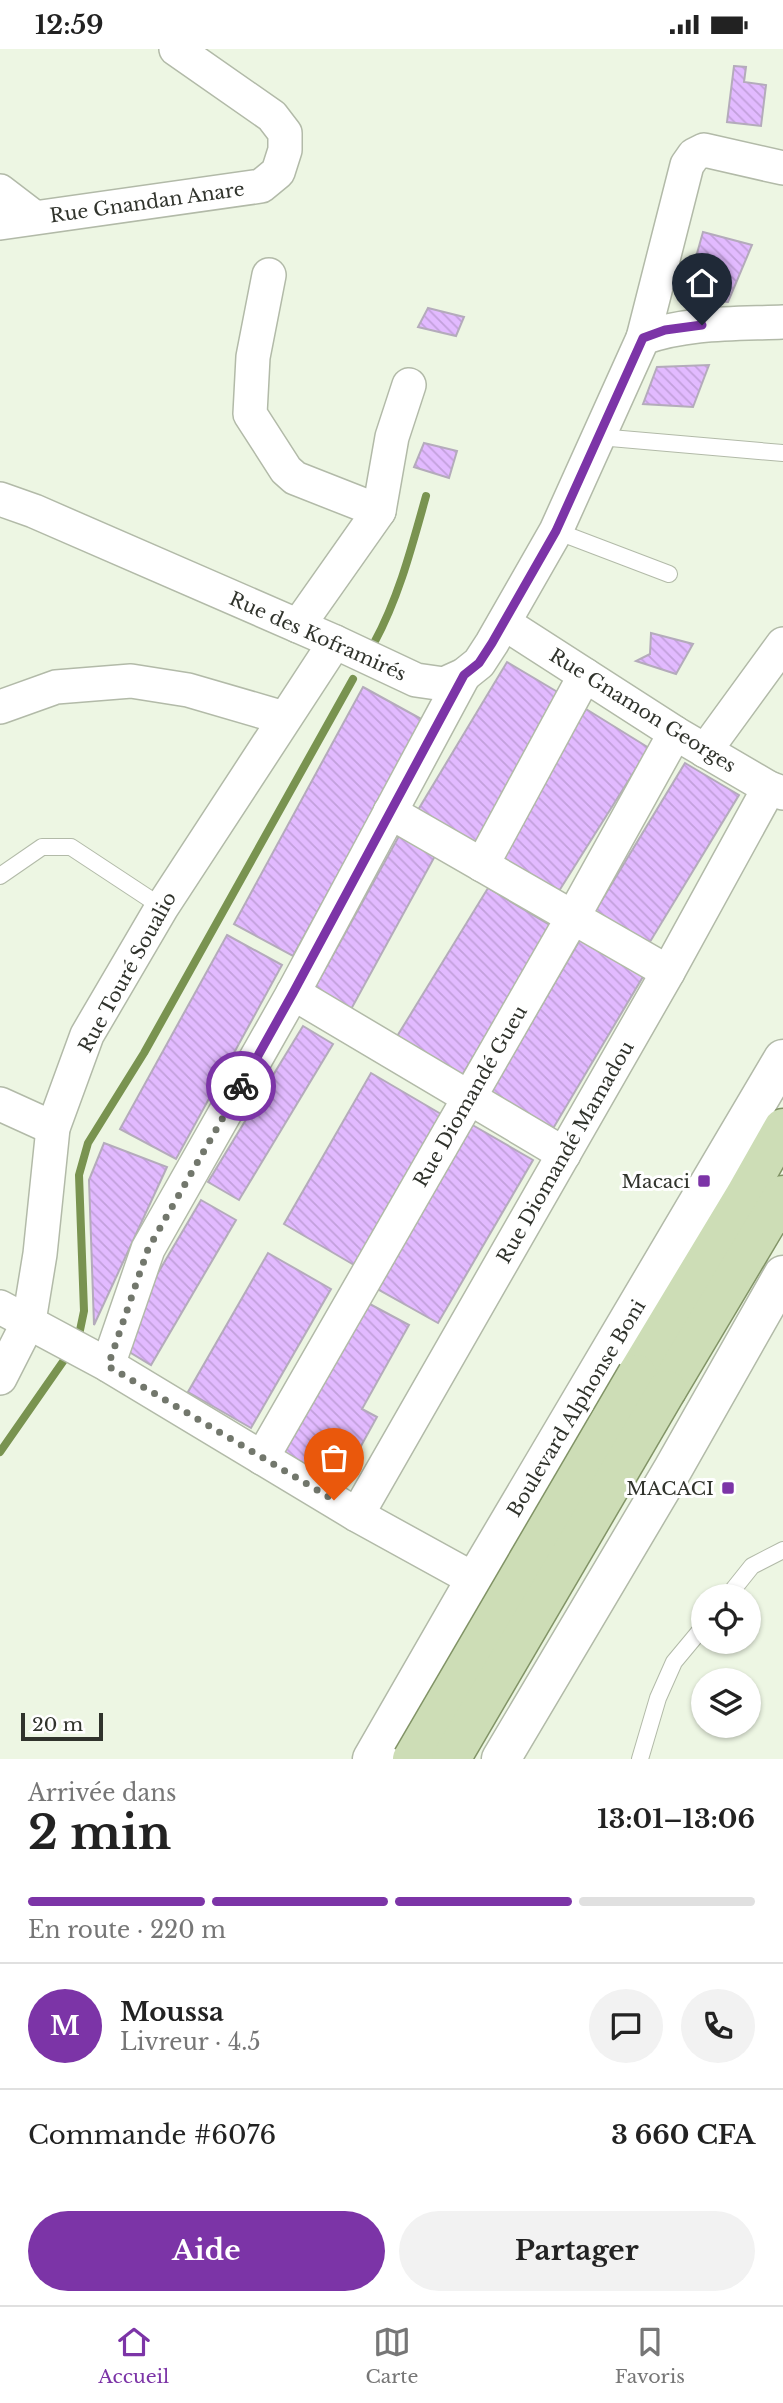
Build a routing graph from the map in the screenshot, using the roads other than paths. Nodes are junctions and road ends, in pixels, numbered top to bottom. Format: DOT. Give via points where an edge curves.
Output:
graph roads {
  1 [pos="176,49"];
  2 [pos="783,168"];
  3 [pos="0,191"];
  4 [pos="34,217"];
  5 [pos="0,223"];
  6 [pos="270,275"];
  7 [pos="783,322"];
  8 [pos="643,338"];
  9 [pos="409,385"];
  10 [pos="599,437"];
  11 [pos="783,453"];
  12 [pos="0,499"];
  13 [pos="379,511"];
  14 [pos="556,531"];
  15 [pos="669,574"];
  16 [pos="504,623"];
  17 [pos="298,626"];
  18 [pos="335,642"];
  19 [pos="783,644"];
  20 [pos="464,675"];
  21 [pos="585,675"];
  22 [pos="0,707"];
  23 [pos="284,718"];
  24 [pos="675,733"];
  25 [pos="705,751"];
  26 [pos="776,791"];
  27 [pos="390,812"];
  28 [pos="482,865"];
  29 [pos="0,876"];
  30 [pos="162,907"];
  31 [pos="573,917"];
  32 [pos="668,972"];
  33 [pos="293,993"];
  34 [pos="783,1059"];
  35 [pos="470,1098"];
  36 [pos="0,1104"];
  37 [pos="53,1128"];
  38 [pos="783,1128"];
  39 [pos="564,1154"];
  40 [pos="783,1195"];
  41 [pos="783,1275"];
  42 [pos="0,1307"];
  43 [pos="29,1321"];
  44 [pos="108,1366"];
  45 [pos="0,1378"];
  46 [pos="652,1382"];
  47 [pos="262,1458"];
  48 [pos="357,1515"];
  49 [pos="783,1550"];
  50 [pos="475,1580"];
  51 [pos="738,1584"];
  52 [pos="691,1642"];
  53 [pos="408,1696"];
  54 [pos="509,1756"];
  55 [pos="372,1759"];
  56 [pos="412,1759"];
  57 [pos="452,1759"];
  58 [pos="640,1759"];
  1 -- 4 [label="street, Rue Gnandan Anare" via="272,116 285,133 278,172 261,186"];
  2 -- 8 [label="street" via="704,150 694,155 687,166"];
  3 -- 4 [label="street"];
  4 -- 5 [label="street, Rue Gnandan Anare"];
  6 -- 13 [label="street" via="253,357 250,414 295,478"];
  7 -- 8 [label="street" via="702,325"];
  8 -- 10 [label="street"];
  9 -- 13 [label="street" via="392,437"];
  10 -- 11 [label="lane"];
  10 -- 14 [label="street"];
  12 -- 17 [label="street, Rue des Koframirés"];
  13 -- 17 [label="street"];
  14 -- 15 [label="lane"];
  14 -- 16 [label="street"];
  16 -- 20 [label="street" via="479,663"];
  16 -- 21 [label="street, Rue Gnamon Georges"];
  17 -- 18 [label="street, Rue des Koframirés"];
  18 -- 20 [label="street, Rue des Koframirés" via="416,680 444,684"];
  18 -- 23 [label="street, Rue Touré Soualio"];
  19 -- 25 [label="street"];
  20 -- 27 [label="street"];
  21 -- 24 [label="street, Rue Gnamon Georges"];
  21 -- 28 [label="street"];
  22 -- 23 [label="street" via="56,687 131,681 188,690"];
  23 -- 30 [label="street, Rue Touré Soualio"];
  24 -- 25 [label="street, Rue Gnamon Georges"];
  24 -- 31 [label="street, Rue Diomandé Gueu"];
  25 -- 26 [label="street, Rue Gnamon Georges"];
  26 -- 32 [label="street, Rue Diomandé Mamadou"];
  27 -- 28 [label="street"];
  27 -- 33 [label="street"];
  28 -- 31 [label="street"];
  29 -- 30 [label="lane" via="42,847 71,847"];
  30 -- 37 [label="street, Rue Touré Soualio" via="87,1035"];
  31 -- 32 [label="street"];
  31 -- 35 [label="street, Rue Diomandé Gueu"];
  32 -- 39 [label="street, Rue Diomandé Mamadou"];
  33 -- 35 [label="street"];
  33 -- 44 [label="street" via="148,1249"];
  34 -- 50 [label="street, Boulevard Alphonse Boni"];
  35 -- 39 [label="street"];
  35 -- 47 [label="street, Rue Diomandé Gueu"];
  36 -- 37 [label="street"];
  37 -- 43 [label="street, Rue Touré Soualio"];
  38 -- 46 [label="main road, Boulevard Alphonse Boni"];
  39 -- 48 [label="street, Rue Diomandé Mamadou"];
  40 -- 46 [label="main road, Boulevard Alphonse Boni"];
  41 -- 54 [label="street"];
  42 -- 43 [label="street"];
  43 -- 44 [label="street"];
  43 -- 45 [label="street, Rue Touré Soualio"];
  44 -- 47 [label="street"];
  46 -- 56 [label="main road, Boulevard Alphonse Boni, bridge"];
  46 -- 57 [label="main road, Boulevard Alphonse Boni, bridge"];
  47 -- 48 [label="street"];
  48 -- 50 [label="street"];
  49 -- 51 [label="lane" via="752,1566"];
  50 -- 53 [label="street, Boulevard Alphonse Boni"];
  52 -- 58 [label="lane" via="674,1662"];
  53 -- 54 [label="street"];
  53 -- 55 [label="street, Boulevard Alphonse Boni"];
}
